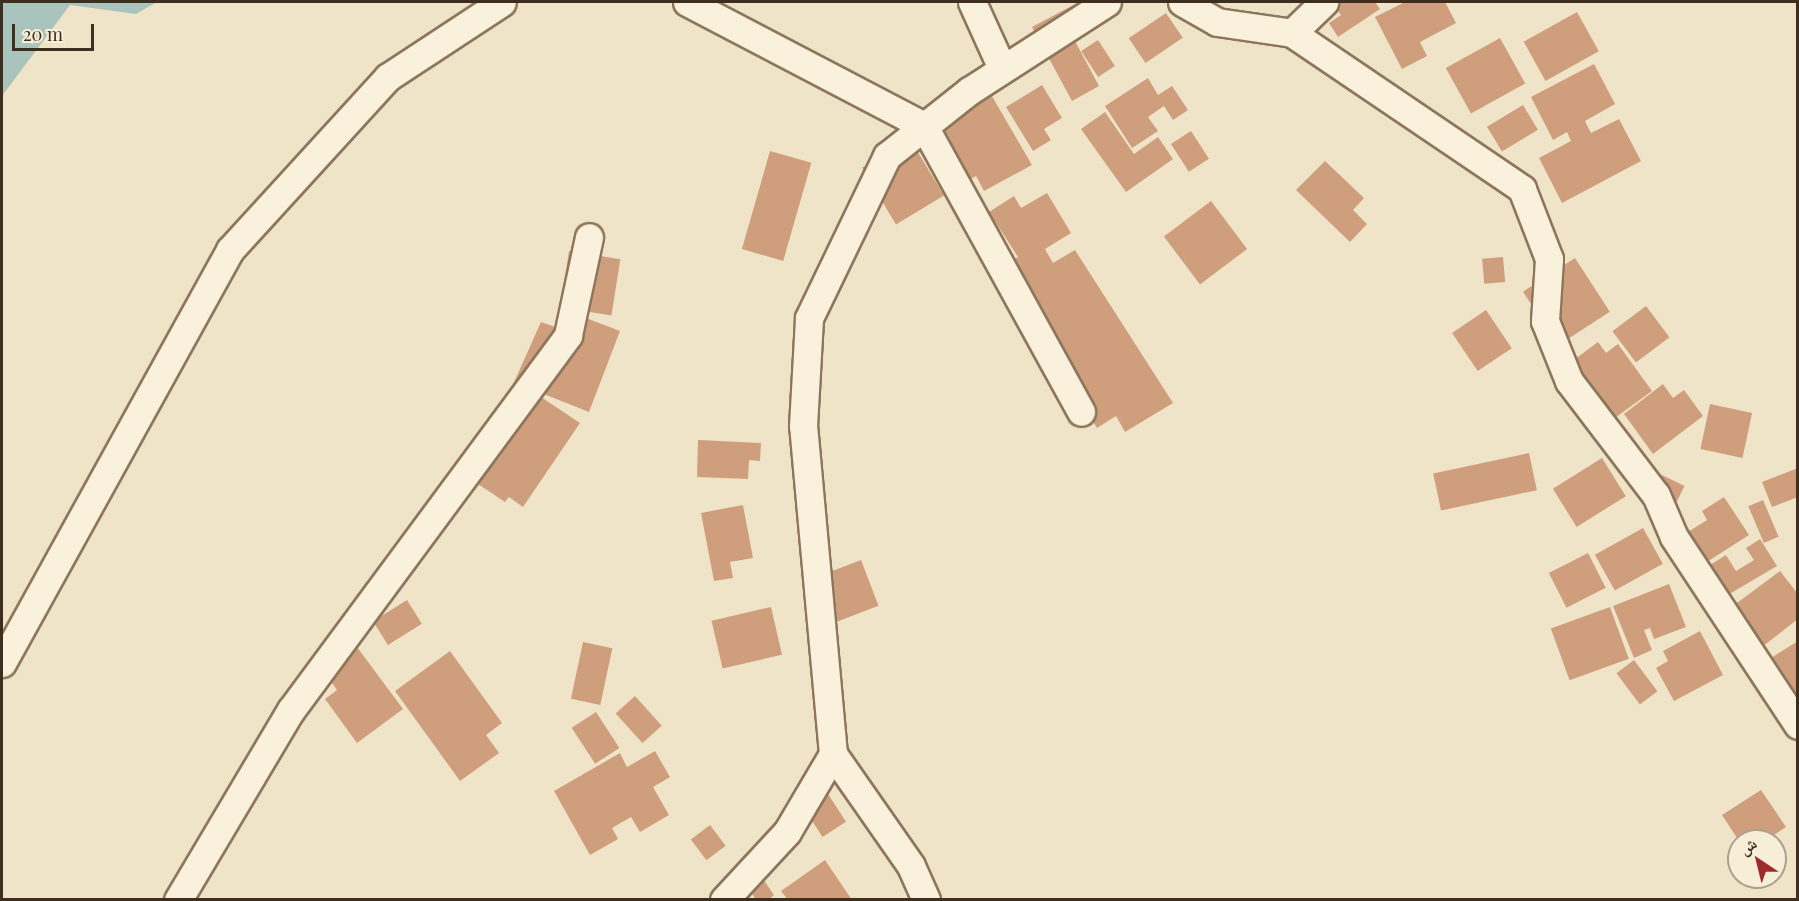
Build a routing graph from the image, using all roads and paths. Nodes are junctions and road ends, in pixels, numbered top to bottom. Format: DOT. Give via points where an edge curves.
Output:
graph roads {
  1 [pos="502,2"];
  2 [pos="687,2"];
  3 [pos="972,2"];
  4 [pos="1107,2"];
  5 [pos="1182,2"];
  6 [pos="1324,2"];
  7 [pos="1292,33"];
  8 [pos="1002,68"];
  9 [pos="924,126"];
  10 [pos="589,237"];
  11 [pos="1081,412"];
  12 [pos="2,663"];
  13 [pos="1797,725"];
  14 [pos="833,754"];
  15 [pos="178,900"];
  16 [pos="724,900"];
  17 [pos="926,900"];
  1 -- 12 [label="street" via="388,77 230,250"];
  2 -- 9 [label="street"];
  3 -- 8 [label="street"];
  4 -- 8 [label="street"];
  5 -- 7 [label="street" via="1217,22"];
  6 -- 7 [label="street"];
  7 -- 13 [label="street" via="1522,189 1549,259 1545,321 1569,381 1656,495 1674,537"];
  8 -- 9 [label="street"];
  9 -- 11 [label="street"];
  9 -- 14 [label="street" via="887,156 809,318 803,426"];
  10 -- 15 [label="street" via="568,335 291,710"];
  14 -- 16 [label="street" via="787,832"];
  14 -- 17 [label="street" via="911,866"];
}
